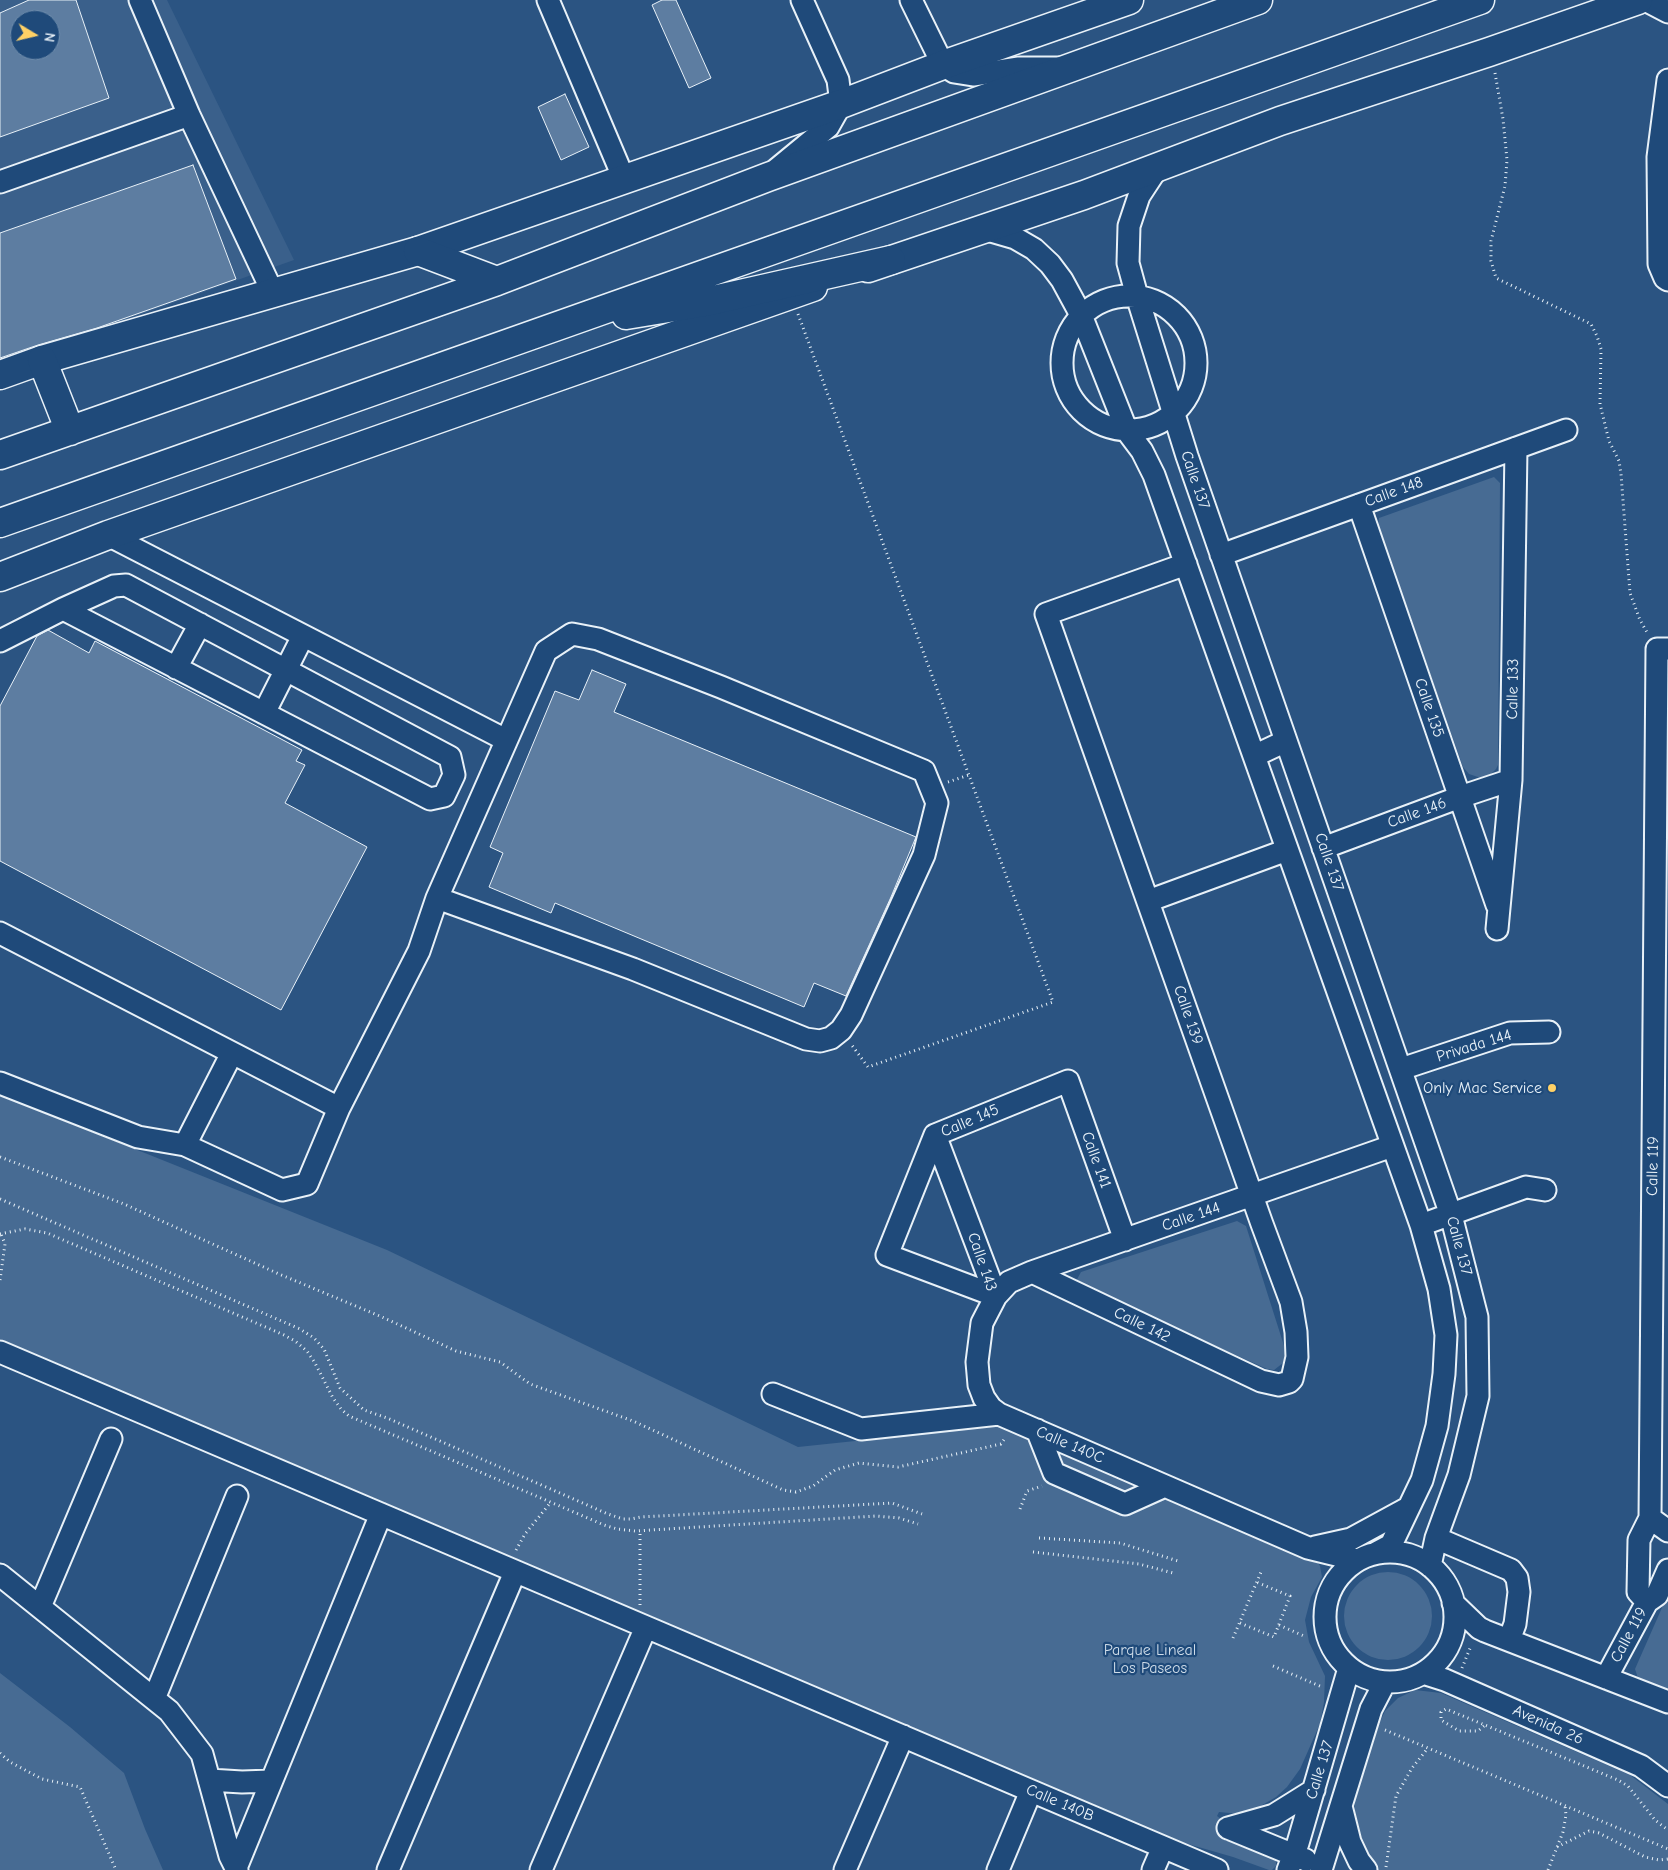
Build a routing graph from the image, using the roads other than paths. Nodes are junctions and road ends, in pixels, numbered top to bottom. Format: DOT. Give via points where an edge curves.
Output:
graph roads {
  1 [pos="140,0"];
  2 [pos="548,0"];
  3 [pos="802,0"];
  4 [pos="911,0"];
  5 [pos="1129,0"];
  6 [pos="1258,0"];
  7 [pos="1480,0"];
  8 [pos="1638,0"];
  9 [pos="1645,0"];
  10 [pos="1668,12"];
  11 [pos="943,65"];
  12 [pos="1067,69"];
  13 [pos="1668,80"];
  14 [pos="841,104"];
  15 [pos="189,115"];
  16 [pos="1158,167"];
  17 [pos="768,177"];
  18 [pos="624,179"];
  19 [pos="0,182"];
  20 [pos="984,229"];
  21 [pos="418,251"];
  22 [pos="892,260"];
  23 [pos="1668,280"];
  24 [pos="496,282"];
  25 [pos="273,293"];
  26 [pos="1137,296"];
  27 [pos="1082,315"];
  28 [pos="555,326"];
  29 [pos="42,360"];
  30 [pos="0,375"];
  31 [pos="1174,413"];
  32 [pos="1566,430"];
  33 [pos="70,431"];
  34 [pos="1127,431"];
  35 [pos="1516,448"];
  36 [pos="0,455"];
  37 [pos="1359,505"];
  38 [pos="0,523"];
  39 [pos="108,535"];
  40 [pos="1221,555"];
  41 [pos="1186,564"];
  42 [pos="0,577"];
  43 [pos="63,609"];
  44 [pos="200,624"];
  45 [pos="304,636"];
  46 [pos="0,641"];
  47 [pos="1663,649"];
  48 [pos="176,668"];
  49 [pos="286,670"];
  50 [pos="264,713"];
  51 [pos="506,740"];
  52 [pos="1286,741"];
  53 [pos="1254,756"];
  54 [pos="1511,780"];
  55 [pos="1460,797"];
  56 [pos="1324,848"];
  57 [pos="1287,850"];
  58 [pos="437,898"];
  59 [pos="1148,901"];
  60 [pos="1498,921"];
  61 [pos="0,933"];
  62 [pos="1362,959"];
  63 [pos="1330,972"];
  64 [pos="1550,1032"];
  65 [pos="1661,1048"];
  66 [pos="232,1053"];
  67 [pos="1401,1070"];
  68 [pos="1068,1081"];
  69 [pos="0,1083"];
  70 [pos="338,1108"];
  71 [pos="935,1134"];
  72 [pos="185,1145"];
  73 [pos="1392,1146"];
  74 [pos="1545,1190"];
  75 [pos="1252,1196"];
  76 [pos="1451,1214"];
  77 [pos="1421,1225"];
  78 [pos="1125,1240"];
  79 [pos="1032,1272"];
  80 [pos="996,1296"];
  81 [pos="0,1352"];
  82 [pos="1252,1378"];
  83 [pos="773,1394"];
  84 [pos="1008,1418"];
  85 [pos="1036,1430"];
  86 [pos="111,1438"];
  87 [pos="1659,1441"];
  88 [pos="1165,1486"];
  89 [pos="237,1496"];
  90 [pos="1408,1508"];
  91 [pos="381,1514"];
  92 [pos="1650,1518"];
  93 [pos="1668,1531"];
  94 [pos="1436,1538"];
  95 [pos="1308,1548"];
  96 [pos="1367,1557"];
  97 [pos="1430,1566"];
  98 [pos="511,1570"];
  99 [pos="1668,1570"];
  100 [pos="0,1575"];
  101 [pos="1647,1602"];
  102 [pos="1453,1604"];
  103 [pos="40,1607"];
  104 [pos="646,1627"];
  105 [pos="1509,1640"];
  106 [pos="1349,1668"];
  107 [pos="1423,1673"];
  108 [pos="1606,1678"];
  109 [pos="1384,1682"];
  110 [pos="154,1699"];
  111 [pos="1668,1702"];
  112 [pos="903,1736"];
  113 [pos="209,1780"];
  114 [pos="271,1781"];
  115 [pos="1668,1786"];
  116 [pos="1314,1790"];
  117 [pos="1031,1791"];
  118 [pos="1341,1806"];
  119 [pos="1163,1847"];
  120 [pos="1291,1862"];
  121 [pos="236,1869"];
  122 [pos="1325,1869"];
  123 [pos="388,1870"];
  124 [pos="540,1870"];
  125 [pos="845,1870"];
  126 [pos="998,1870"];
  127 [pos="1154,1870"];
  128 [pos="1217,1870"];
  129 [pos="1366,1870"];
  1 -- 15 [label="street"];
  2 -- 18 [label="street"];
  3 -- 14 [label="street" via="838,80"];
  4 -- 11 [label="street"];
  5 -- 11 [label="main road"];
  6 -- 12 [label="main road"];
  7 -- 28 [label="main road"];
  8 -- 16 [label="main road" via="1280,121"];
  9 -- 10 [label="street"];
  11 -- 12 [label="street" via="954,72 973,75 1019,68"];
  11 -- 14 [label="main road"];
  12 -- 17 [label="main road"];
  13 -- 23 [label="street" via="1658,157 1659,264"];
  14 -- 17 [label="street" via="828,127"];
  14 -- 18 [label="main road"];
  15 -- 19 [label="street"];
  15 -- 25 [label="street"];
  16 -- 20 [label="main road"];
  16 -- 26 [label="street, Calle 137" via="1139,196 1129,226 1128,263"];
  17 -- 24 [label="main road"];
  18 -- 21 [label="main road"];
  20 -- 22 [label="main road"];
  20 -- 27 [label="street, Calle 137" via="1015,238 1042,256 1062,280"];
  21 -- 24 [label="main road"];
  21 -- 25 [label="main road"];
  22 -- 28 [label="main road" via="704,302"];
  22 -- 39 [label="main road"];
  24 -- 33 [label="main road"];
  25 -- 29 [label="main road"];
  26 -- 27 [label="street" via="1117,296 1098,303"];
  26 -- 31 [label="street, Calle 137"];
  26 -- 31 [label="street" via="1158,302 1176,314 1189,332 1195,353 1195,375 1188,396"];
  27 -- 34 [label="street, Calle 137"];
  27 -- 34 [label="street" via="1068,333 1062,354 1063,377 1071,398 1086,415 1105,426"];
  28 -- 38 [label="main road"];
  29 -- 30 [label="main road"];
  29 -- 33 [label="main road"];
  31 -- 34 [label="street" via="1160,423"];
  31 -- 40 [label="street, Calle 137"];
  32 -- 35 [label="street, Calle 148"];
  33 -- 36 [label="main road"];
  34 -- 41 [label="street, Calle 137" via="1154,475"];
  35 -- 37 [label="street, Calle 148"];
  35 -- 54 [label="street, Calle 133"];
  37 -- 40 [label="street, Calle 148"];
  37 -- 55 [label="street, Calle 135"];
  39 -- 42 [label="main road"];
  39 -- 45 [label="street"];
  40 -- 52 [label="street, Calle 137"];
  41 -- 53 [label="street, Calle 137"];
  41 -- 59 [label="street, Calle 139" via="1046,614"];
  43 -- 44 [label="street" via="114,586 126,585"];
  43 -- 46 [label="street"];
  43 -- 48 [label="street"];
  44 -- 48 [label="street"];
  44 -- 49 [label="street"];
  45 -- 49 [label="street"];
  45 -- 51 [label="street"];
  47 -- 65 [label="street, Calle 119"];
  48 -- 50 [label="street"];
  49 -- 50 [label="street"];
  49 -- 50 [label="street" via="450,757 454,775 444,796 430,799"];
  51 -- 58 [label="street"];
  51 -- 58 [label="street" via="546,650 572,634 598,639 924,771 938,803 924,855 851,1015 841,1030 820,1041 806,1039 633,969"];
  52 -- 53 [label="street"];
  52 -- 56 [label="street, Calle 137"];
  53 -- 57 [label="street, Calle 137"];
  54 -- 55 [label="street, Calle 146"];
  54 -- 60 [label="street, Calle 133"];
  55 -- 56 [label="street, Calle 146"];
  55 -- 60 [label="street, Calle 135"];
  56 -- 62 [label="street, Calle 137"];
  57 -- 59 [label="street"];
  57 -- 63 [label="street, Calle 137"];
  58 -- 70 [label="street" via="419,951"];
  59 -- 75 [label="street, Calle 139"];
  61 -- 66 [label="street"];
  62 -- 63 [label="street"];
  62 -- 67 [label="street, Calle 137"];
  63 -- 73 [label="street, Calle 137"];
  64 -- 67 [label="street, Privada 144" via="1510,1033"];
  65 -- 87 [label="street, Calle 119"];
  66 -- 70 [label="street"];
  66 -- 72 [label="street"];
  67 -- 76 [label="street, Calle 137"];
  68 -- 71 [label="street, Calle 145"];
  68 -- 78 [label="street, Calle 141"];
  69 -- 72 [label="street" via="138,1137"];
  70 -- 72 [label="street" via="306,1184 282,1190"];
  71 -- 80 [label="street, Calle 143"];
  71 -- 80 [label="street, Calle 145" via="886,1255"];
  73 -- 75 [label="street, Calle 144"];
  73 -- 77 [label="street, Calle 137"];
  74 -- 76 [label="street" via="1526,1187"];
  75 -- 78 [label="street, Calle 144"];
  75 -- 82 [label="street, Calle 139" via="1292,1302 1297,1356 1294,1375 1284,1385 1272,1385"];
  76 -- 77 [label="street"];
  76 -- 94 [label="street, Calle 137" via="1477,1317 1478,1396 1459,1475"];
  77 -- 90 [label="street, Calle 137" via="1439,1289 1446,1335 1437,1426 1422,1480"];
  78 -- 79 [label="street, Calle 144"];
  79 -- 80 [label="street, Calle 144" via="1009,1282"];
  79 -- 82 [label="street, Calle 142"];
  80 -- 84 [label="street, Calle 143" via="982,1323 977,1374 984,1398 991,1408"];
  81 -- 91 [label="street, Calle 140B"];
  83 -- 84 [label="street" via="862,1429"];
  84 -- 85 [label="street, Calle 140C"];
  85 -- 88 [label="street, Calle 140C"];
  85 -- 88 [label="street" via="1054,1473 1125,1504"];
  86 -- 103 [label="street"];
  87 -- 92 [label="street, Calle 119"];
  88 -- 95 [label="street, Calle 140C"];
  89 -- 110 [label="street"];
  90 -- 95 [label="street" via="1351,1539"];
  90 -- 96 [label="street, Calle 137" via="1391,1545"];
  91 -- 98 [label="street, Calle 140B"];
  91 -- 114 [label="street"];
  92 -- 93 [label="street"];
  92 -- 101 [label="street, Calle 119" via="1638,1540 1638,1592"];
  94 -- 97 [label="street, Calle 137"];
  94 -- 105 [label="street" via="1511,1570 1517,1578 1519,1592 1515,1624"];
  95 -- 96 [label="street, Calle 140C"];
  96 -- 97 [label="street" via="1395,1552 1413,1556"];
  96 -- 106 [label="street" via="1343,1571 1332,1586 1326,1603 1328,1639"];
  97 -- 102 [label="street" via="1443,1580"];
  98 -- 104 [label="street, Calle 140B"];
  98 -- 123 [label="street"];
  99 -- 101 [label="street" via="1657,1595"];
  100 -- 103 [label="street"];
  101 -- 108 [label="street, Calle 119"];
  102 -- 105 [label="street" via="1479,1628"];
  102 -- 107 [label="street" via="1454,1624 1449,1643 1438,1660"];
  103 -- 110 [label="street"];
  104 -- 112 [label="street, Calle 140B"];
  104 -- 124 [label="street"];
  105 -- 108 [label="street"];
  106 -- 109 [label="street" via="1366,1678"];
  106 -- 116 [label="street, Calle 137"];
  107 -- 109 [label="street" via="1404,1680"];
  107 -- 115 [label="street, Avenida 26" via="1642,1766"];
  108 -- 111 [label="street"];
  109 -- 118 [label="street, Calle 137" via="1371,1709"];
  110 -- 113 [label="street" via="169,1711 202,1754"];
  112 -- 117 [label="street, Calle 140B"];
  112 -- 125 [label="street"];
  113 -- 114 [label="street"];
  113 -- 121 [label="street"];
  114 -- 121 [label="street"];
  116 -- 120 [label="street, Calle 137"];
  116 -- 120 [label="street" via="1274,1814 1228,1828"];
  117 -- 119 [label="street, Calle 140B"];
  117 -- 126 [label="street"];
  118 -- 122 [label="street, Calle 137"];
  118 -- 129 [label="street" via="1350,1842"];
  119 -- 127 [label="street"];
  119 -- 128 [label="street, Calle 140B"];
  120 -- 122 [label="street"];
}
